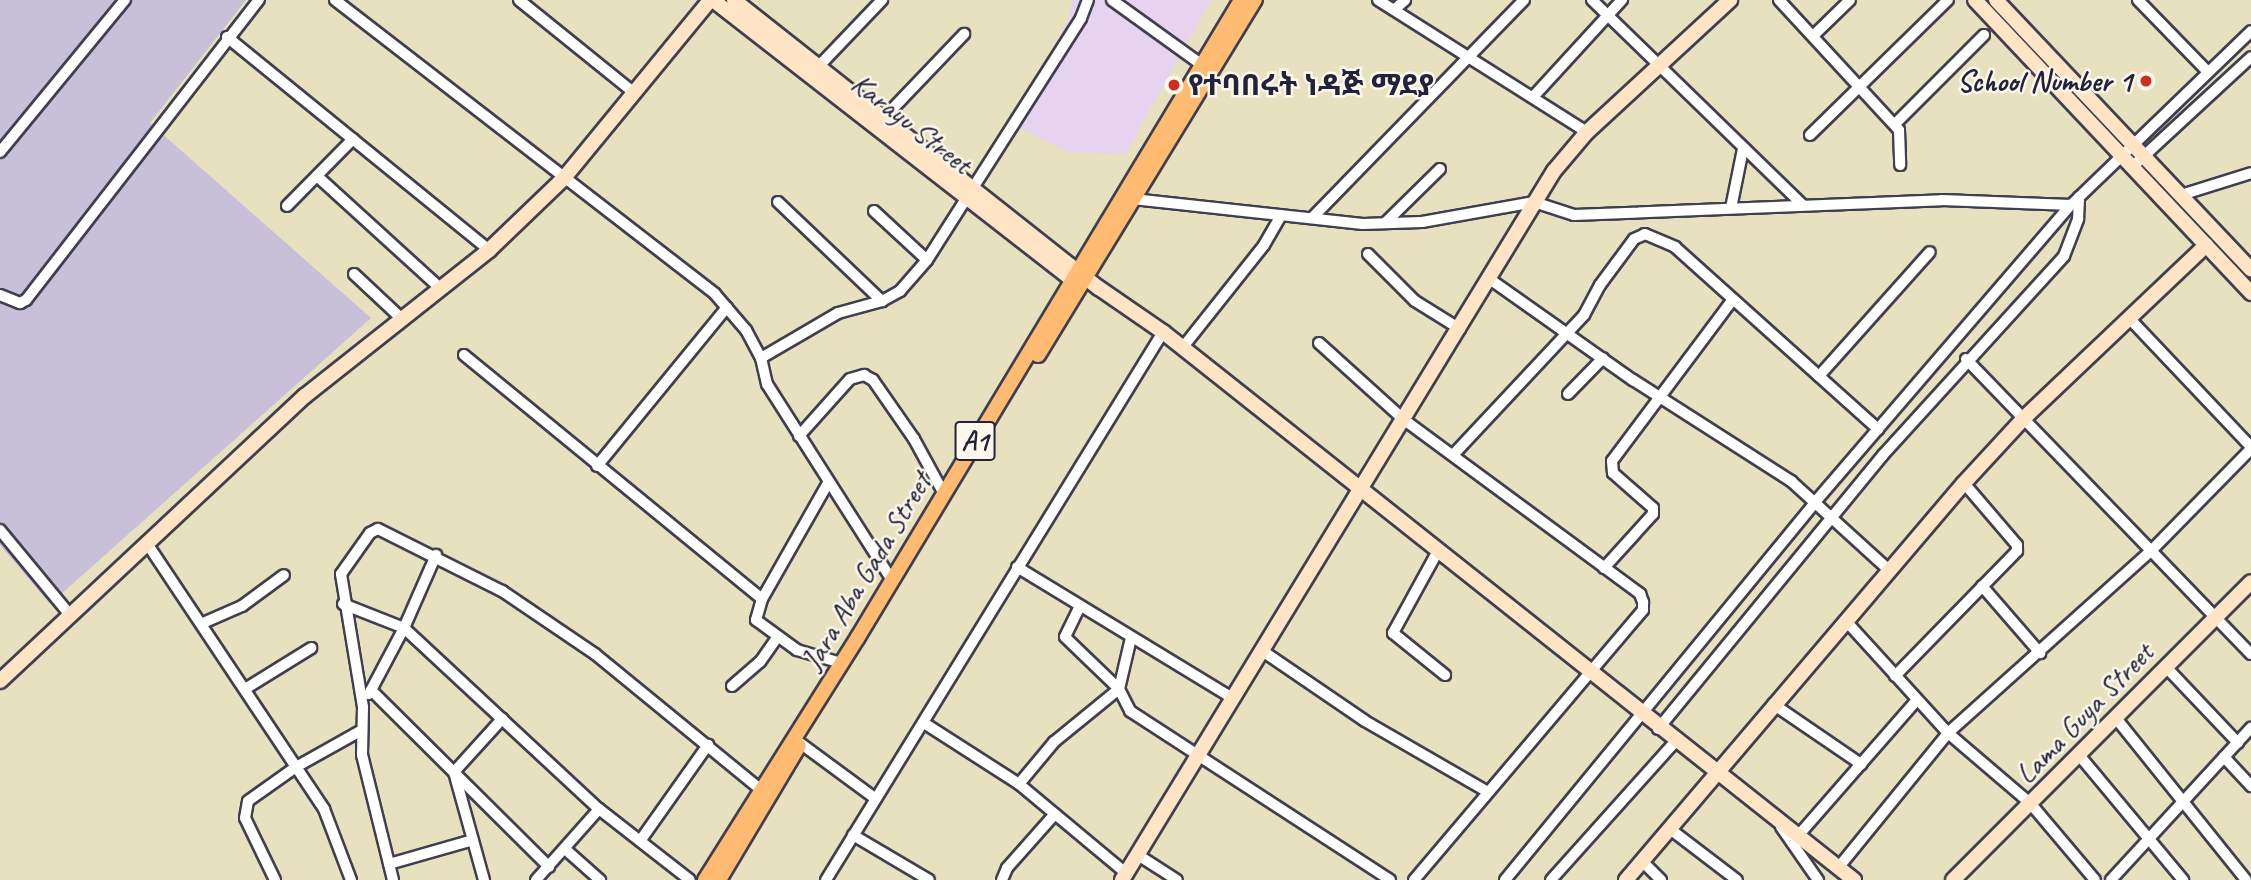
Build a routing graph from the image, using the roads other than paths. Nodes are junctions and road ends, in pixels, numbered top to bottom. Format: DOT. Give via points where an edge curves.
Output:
graph roads {
  1 [pos="125,0"];
  2 [pos="259,0"];
  3 [pos="335,0"];
  4 [pos="519,0"];
  5 [pos="711,0"];
  6 [pos="734,0"];
  7 [pos="882,0"];
  8 [pos="1088,0"];
  9 [pos="1112,0"];
  10 [pos="1241,0"];
  11 [pos="1255,0"];
  12 [pos="1378,0"];
  13 [pos="1405,0"];
  14 [pos="1524,0"];
  15 [pos="1592,0"];
  16 [pos="1622,0"];
  17 [pos="1730,0"];
  18 [pos="1779,0"];
  19 [pos="1850,0"];
  20 [pos="1948,0"];
  21 [pos="1975,0"];
  22 [pos="1996,0"];
  23 [pos="2138,0"];
  24 [pos="1394,10"];
  25 [pos="1607,15"];
  26 [pos="2251,31"];
  27 [pos="964,34"];
  28 [pos="1984,35"];
  29 [pos="1814,36"];
  30 [pos="227,37"];
  31 [pos="1468,56"];
  32 [pos="2251,57"];
  33 [pos="1202,65"];
  34 [pos="1659,66"];
  35 [pos="818,67"];
  36 [pos="2208,72"];
  37 [pos="1860,87"];
  38 [pos="633,92"];
  39 [pos="1533,97"];
  40 [pos="879,123"];
  41 [pos="1895,124"];
  42 [pos="1587,132"];
  43 [pos="1810,135"];
  44 [pos="353,139"];
  45 [pos="2132,143"];
  46 [pos="1743,149"];
  47 [pos="0,152"];
  48 [pos="2120,154"];
  49 [pos="2144,156"];
  50 [pos="1900,164"];
  51 [pos="2132,167"];
  52 [pos="1440,169"];
  53 [pos="2251,173"];
  54 [pos="317,176"];
  55 [pos="564,178"];
  56 [pos="969,191"];
  57 [pos="2181,195"];
  58 [pos="2079,197"];
  59 [pos="1133,199"];
  60 [pos="778,202"];
  61 [pos="1532,205"];
  62 [pos="1803,205"];
  63 [pos="2071,205"];
  64 [pos="287,206"];
  65 [pos="1731,208"];
  66 [pos="874,211"];
  67 [pos="1281,215"];
  68 [pos="1312,218"];
  69 [pos="1385,223"];
  70 [pos="2206,245"];
  71 [pos="489,250"];
  72 [pos="1930,252"];
  73 [pos="1368,254"];
  74 [pos="927,260"];
  75 [pos="2251,270"];
  76 [pos="354,274"];
  77 [pos="1080,277"];
  78 [pos="1491,280"];
  79 [pos="440,288"];
  80 [pos="2251,293"];
  81 [pos="0,295"];
  82 [pos="1733,299"];
  83 [pos="882,301"];
  84 [pos="727,307"];
  85 [pos="401,318"];
  86 [pos="2130,319"];
  87 [pos="1460,329"];
  88 [pos="1163,332"];
  89 [pos="1565,332"];
  90 [pos="1319,343"];
  91 [pos="1183,347"];
  92 [pos="464,355"];
  93 [pos="761,358"];
  94 [pos="1603,358"];
  95 [pos="1966,359"];
  96 [pos="1819,376"];
  97 [pos="1568,394"];
  98 [pos="1660,396"];
  99 [pos="2024,418"];
  100 [pos="1403,419"];
  101 [pos="1878,429"];
  102 [pos="799,436"];
  103 [pos="2251,448"];
  104 [pos="1453,455"];
  105 [pos="597,466"];
  106 [pos="828,483"];
  107 [pos="1964,483"];
  108 [pos="1358,486"];
  109 [pos="944,494"];
  110 [pos="1816,501"];
  111 [pos="1832,515"];
  112 [pos="0,530"];
  113 [pos="148,545"];
  114 [pos="1439,549"];
  115 [pos="2151,551"];
  116 [pos="436,555"];
  117 [pos="1017,566"];
  118 [pos="1604,568"];
  119 [pos="1890,571"];
  120 [pos="284,575"];
  121 [pos="892,580"];
  122 [pos="2251,582"];
  123 [pos="1982,586"];
  124 [pos="762,599"];
  125 [pos="343,604"];
  126 [pos="1080,606"];
  127 [pos="2216,615"];
  128 [pos="71,616"];
  129 [pos="1846,621"];
  130 [pos="203,623"];
  131 [pos="404,628"];
  132 [pos="777,638"];
  133 [pos="1130,638"];
  134 [pos="311,648"];
  135 [pos="1264,652"];
  136 [pos="2040,653"];
  137 [pos="2251,654"];
  138 [pos="841,663"];
  139 [pos="2165,666"];
  140 [pos="1590,670"];
  141 [pos="1445,675"];
  142 [pos="1895,676"];
  143 [pos="0,681"];
  144 [pos="732,685"];
  145 [pos="245,688"];
  146 [pos="1119,689"];
  147 [pos="371,691"];
  148 [pos="1234,699"];
  149 [pos="1916,701"];
  150 [pos="1773,704"];
  151 [pos="363,707"];
  152 [pos="1642,715"];
  153 [pos="2115,717"];
  154 [pos="502,719"];
  155 [pos="924,723"];
  156 [pos="2251,728"];
  157 [pos="1658,729"];
  158 [pos="362,730"];
  159 [pos="1948,733"];
  160 [pos="1675,742"];
  161 [pos="800,743"];
  162 [pos="2238,743"];
  163 [pos="708,745"];
  164 [pos="2079,755"];
  165 [pos="1198,756"];
  166 [pos="2224,757"];
  167 [pos="1861,764"];
  168 [pos="296,767"];
  169 [pos="454,772"];
  170 [pos="1717,775"];
  171 [pos="1019,785"];
  172 [pos="2251,786"];
  173 [pos="760,789"];
  174 [pos="1488,792"];
  175 [pos="876,799"];
  176 [pos="2182,800"];
  177 [pos="2031,804"];
  178 [pos="599,809"];
  179 [pos="1055,814"];
  180 [pos="1777,821"];
  181 [pos="1670,829"];
  182 [pos="853,835"];
  183 [pos="1797,837"];
  184 [pos="2148,837"];
  185 [pos="473,840"];
  186 [pos="640,841"];
  187 [pos="565,849"];
  188 [pos="1138,855"];
  189 [pos="1642,861"];
  190 [pos="389,864"];
  191 [pos="549,867"];
  192 [pos="1838,869"];
  193 [pos="1124,877"];
  194 [pos="923,879"];
  195 [pos="275,880"];
  196 [pos="351,880"];
  197 [pos="393,880"];
  198 [pos="484,880"];
  199 [pos="536,880"];
  200 [pos="600,880"];
  201 [pos="690,880"];
  202 [pos="705,880"];
  203 [pos="719,880"];
  204 [pos="826,880"];
  205 [pos="1002,880"];
  206 [pos="1177,880"];
  207 [pos="1390,880"];
  208 [pos="1414,880"];
  209 [pos="1505,880"];
  210 [pos="1551,880"];
  211 [pos="1626,880"];
  212 [pos="1661,880"];
  213 [pos="1737,880"];
  214 [pos="1818,880"];
  215 [pos="1854,880"];
  216 [pos="1953,880"];
  217 [pos="2095,880"];
  218 [pos="2111,880"];
  219 [pos="2183,880"];
  220 [pos="2246,880"];
  1 -- 47 [label="street"];
  2 -- 30 [label="street"];
  3 -- 55 [label="street"];
  4 -- 38 [label="street"];
  5 -- 38 [label="street"];
  5 -- 40 [label="street, Karayu Street"];
  6 -- 35 [label="street, Karayu Street"];
  7 -- 35 [label="street"];
  8 -- 56 [label="street" via="1081,18"];
  9 -- 33 [label="street"];
  10 -- 33 [label="main road, Jara Aba Gada Street / A1"];
  11 -- 59 [label="main road, Jara Aba Gada Street / A1"];
  12 -- 24 [label="street"];
  13 -- 24 [label="street"];
  14 -- 31 [label="street"];
  15 -- 25 [label="street"];
  16 -- 25 [label="street"];
  17 -- 34 [label="street"];
  18 -- 29 [label="street"];
  19 -- 29 [label="street"];
  20 -- 37 [label="street"];
  21 -- 48 [label="street"];
  22 -- 45 [label="street"];
  23 -- 36 [label="street"];
  24 -- 31 [label="street"];
  25 -- 34 [label="street"];
  25 -- 39 [label="street"];
  26 -- 36 [label="street"];
  27 -- 40 [label="street"];
  28 -- 41 [label="street"];
  29 -- 37 [label="street"];
  30 -- 44 [label="street"];
  30 -- 81 [label="street" via="26,300 20,303"];
  31 -- 39 [label="street"];
  31 -- 68 [label="street"];
  32 -- 49 [label="street"];
  33 -- 77 [label="main road, Jara Aba Gada Street / A1"];
  34 -- 42 [label="street"];
  34 -- 46 [label="street"];
  35 -- 40 [label="street, Karayu Street"];
  36 -- 45 [label="street"];
  37 -- 41 [label="street"];
  37 -- 43 [label="street"];
  38 -- 55 [label="street"];
  39 -- 42 [label="street"];
  40 -- 56 [label="street, Karayu Street"];
  41 -- 50 [label="street" via="1902,139"];
  42 -- 61 [label="street"];
  44 -- 54 [label="street"];
  44 -- 71 [label="street"];
  45 -- 48 [label="street"];
  45 -- 49 [label="street"];
  46 -- 62 [label="street"];
  46 -- 65 [label="street"];
  48 -- 51 [label="street"];
  48 -- 58 [label="street"];
  49 -- 51 [label="street"];
  49 -- 57 [label="street"];
  51 -- 70 [label="street"];
  52 -- 69 [label="street"];
  53 -- 57 [label="street"];
  54 -- 64 [label="street"];
  54 -- 79 [label="street"];
  55 -- 71 [label="street"];
  55 -- 84 [label="street"];
  56 -- 74 [label="street"];
  56 -- 77 [label="street, Karayu Street"];
  57 -- 75 [label="street"];
  58 -- 63 [label="street"];
  58 -- 95 [label="street" via="2078,219 2064,256"];
  59 -- 67 [label="street"];
  59 -- 77 [label="main road, Jara Aba Gada Street / A1"];
  60 -- 83 [label="street"];
  61 -- 65 [label="street" via="1574,215"];
  61 -- 69 [label="street" via="1422,222"];
  61 -- 78 [label="street"];
  62 -- 63 [label="street" via="1942,200"];
  62 -- 65 [label="street"];
  63 -- 101 [label="street"];
  66 -- 74 [label="street"];
  67 -- 68 [label="street"];
  67 -- 91 [label="street" via="1264,245"];
  68 -- 69 [label="street"];
  70 -- 80 [label="street"];
  70 -- 86 [label="street"];
  71 -- 79 [label="street"];
  72 -- 96 [label="street"];
  73 -- 87 [label="street" via="1415,301"];
  74 -- 83 [label="street" via="901,291"];
  76 -- 85 [label="street"];
  77 -- 88 [label="street"];
  77 -- 109 [label="main road, Jara Aba Gada Street / A1"];
  77 -- 161 [label="main road, Jara Aba Gada Street / A1"];
  78 -- 87 [label="street"];
  78 -- 89 [label="street"];
  79 -- 85 [label="street"];
  82 -- 89 [label="street" via="1675,247 1645,234 1634,239 1584,315"];
  82 -- 96 [label="street"];
  82 -- 98 [label="street"];
  83 -- 93 [label="street" via="838,313"];
  84 -- 93 [label="street"];
  84 -- 105 [label="street"];
  85 -- 113 [label="street" via="305,396"];
  86 -- 99 [label="street"];
  86 -- 103 [label="street"];
  87 -- 100 [label="street"];
  88 -- 91 [label="street"];
  88 -- 117 [label="street"];
  89 -- 94 [label="street"];
  89 -- 104 [label="street"];
  90 -- 100 [label="street"];
  91 -- 108 [label="street"];
  92 -- 105 [label="street"];
  93 -- 102 [label="street" via="767,384"];
  94 -- 97 [label="street"];
  94 -- 98 [label="street"];
  95 -- 99 [label="street"];
  95 -- 111 [label="street"];
  96 -- 101 [label="street"];
  98 -- 110 [label="street"];
  98 -- 118 [label="street" via="1612,461 1614,472 1653,508 1653,514"];
  99 -- 107 [label="street"];
  99 -- 115 [label="street"];
  100 -- 104 [label="street"];
  100 -- 108 [label="street"];
  101 -- 110 [label="street"];
  102 -- 106 [label="street"];
  102 -- 109 [label="street" via="850,379 864,375 873,380 914,439"];
  103 -- 115 [label="street"];
  104 -- 118 [label="street"];
  105 -- 124 [label="street"];
  106 -- 121 [label="street"];
  106 -- 124 [label="street"];
  107 -- 119 [label="street"];
  107 -- 123 [label="street" via="2017,545 2014,559"];
  108 -- 114 [label="street"];
  108 -- 135 [label="street"];
  109 -- 121 [label="main road, Jara Aba Gada Street / A1"];
  110 -- 111 [label="street"];
  110 -- 152 [label="street"];
  111 -- 119 [label="street"];
  111 -- 157 [label="street"];
  112 -- 128 [label="street"];
  113 -- 128 [label="street"];
  113 -- 130 [label="street"];
  114 -- 140 [label="street"];
  114 -- 141 [label="street" via="1393,633"];
  115 -- 127 [label="street"];
  115 -- 136 [label="street"];
  116 -- 125 [label="street" via="391,533 370,533 341,574"];
  116 -- 131 [label="street"];
  116 -- 163 [label="street" via="502,591 595,654"];
  117 -- 126 [label="street"];
  117 -- 155 [label="street"];
  118 -- 140 [label="street" via="1640,594 1643,610"];
  119 -- 129 [label="street"];
  120 -- 130 [label="street" via="242,606"];
  121 -- 138 [label="main road, Jara Aba Gada Street / A1"];
  122 -- 127 [label="street, Lama Guya Street"];
  123 -- 136 [label="street"];
  123 -- 142 [label="street"];
  124 -- 132 [label="street" via="756,620"];
  125 -- 131 [label="street"];
  125 -- 151 [label="street"];
  126 -- 133 [label="street"];
  126 -- 146 [label="street" via="1065,637"];
  127 -- 137 [label="street"];
  127 -- 139 [label="street, Lama Guya Street"];
  128 -- 143 [label="street"];
  129 -- 142 [label="street"];
  129 -- 150 [label="street"];
  130 -- 145 [label="street"];
  131 -- 147 [label="street"];
  131 -- 154 [label="street"];
  132 -- 138 [label="street" via="821,660"];
  132 -- 144 [label="street" via="760,662"];
  133 -- 146 [label="street"];
  133 -- 148 [label="street"];
  134 -- 145 [label="street"];
  135 -- 148 [label="street"];
  135 -- 174 [label="street" via="1366,721"];
  136 -- 159 [label="street"];
  138 -- 173 [label="main road, Jara Aba Gada Street / A1"];
  139 -- 153 [label="street, Lama Guya Street"];
  139 -- 162 [label="street"];
  140 -- 152 [label="street"];
  140 -- 174 [label="street"];
  142 -- 149 [label="street"];
  145 -- 168 [label="street"];
  146 -- 165 [label="street" via="1130,711"];
  146 -- 171 [label="street" via="1054,743"];
  147 -- 151 [label="street"];
  147 -- 169 [label="street"];
  148 -- 165 [label="street"];
  149 -- 159 [label="street"];
  149 -- 167 [label="street"];
  150 -- 167 [label="street"];
  150 -- 170 [label="street"];
  151 -- 158 [label="street"];
  152 -- 157 [label="street"];
  152 -- 209 [label="street"];
  153 -- 164 [label="street, Lama Guya Street"];
  153 -- 176 [label="street"];
  154 -- 169 [label="street"];
  154 -- 178 [label="street"];
  155 -- 171 [label="street"];
  155 -- 175 [label="street"];
  156 -- 162 [label="street"];
  157 -- 160 [label="street"];
  158 -- 168 [label="street"];
  158 -- 190 [label="street" via="362,755"];
  159 -- 177 [label="street"];
  159 -- 192 [label="street"];
  160 -- 170 [label="street"];
  160 -- 210 [label="street"];
  161 -- 175 [label="street"];
  161 -- 203 [label="main road, Jara Aba Gada Street / A1"];
  162 -- 166 [label="street"];
  163 -- 173 [label="street"];
  163 -- 186 [label="street"];
  164 -- 177 [label="street, Lama Guya Street"];
  164 -- 184 [label="street"];
  165 -- 188 [label="street"];
  165 -- 207 [label="street"];
  166 -- 172 [label="street"];
  166 -- 176 [label="street"];
  167 -- 183 [label="street"];
  168 -- 195 [label="street" via="248,801 244,811"];
  168 -- 196 [label="street" via="324,809"];
  169 -- 185 [label="street"];
  169 -- 191 [label="street"];
  170 -- 180 [label="street"];
  170 -- 181 [label="street"];
  171 -- 179 [label="street"];
  173 -- 202 [label="main road, Jara Aba Gada Street / A1"];
  174 -- 208 [label="street"];
  175 -- 182 [label="street"];
  176 -- 184 [label="street"];
  176 -- 220 [label="street"];
  177 -- 216 [label="street, Lama Guya Street"];
  177 -- 217 [label="street"];
  178 -- 186 [label="street"];
  178 -- 187 [label="street"];
  179 -- 193 [label="street"];
  179 -- 205 [label="street" via="1007,868"];
  180 -- 183 [label="street"];
  180 -- 214 [label="street"];
  181 -- 189 [label="street"];
  181 -- 213 [label="street"];
  182 -- 194 [label="street"];
  182 -- 204 [label="street"];
  183 -- 192 [label="street"];
  184 -- 218 [label="street"];
  184 -- 219 [label="street"];
  185 -- 190 [label="street"];
  185 -- 198 [label="street"];
  186 -- 201 [label="street"];
  187 -- 191 [label="street"];
  187 -- 200 [label="street"];
  188 -- 193 [label="street"];
  188 -- 206 [label="street"];
  189 -- 211 [label="street"];
  189 -- 212 [label="street"];
  190 -- 197 [label="street"];
  191 -- 199 [label="street"];
  192 -- 215 [label="street"];
}
